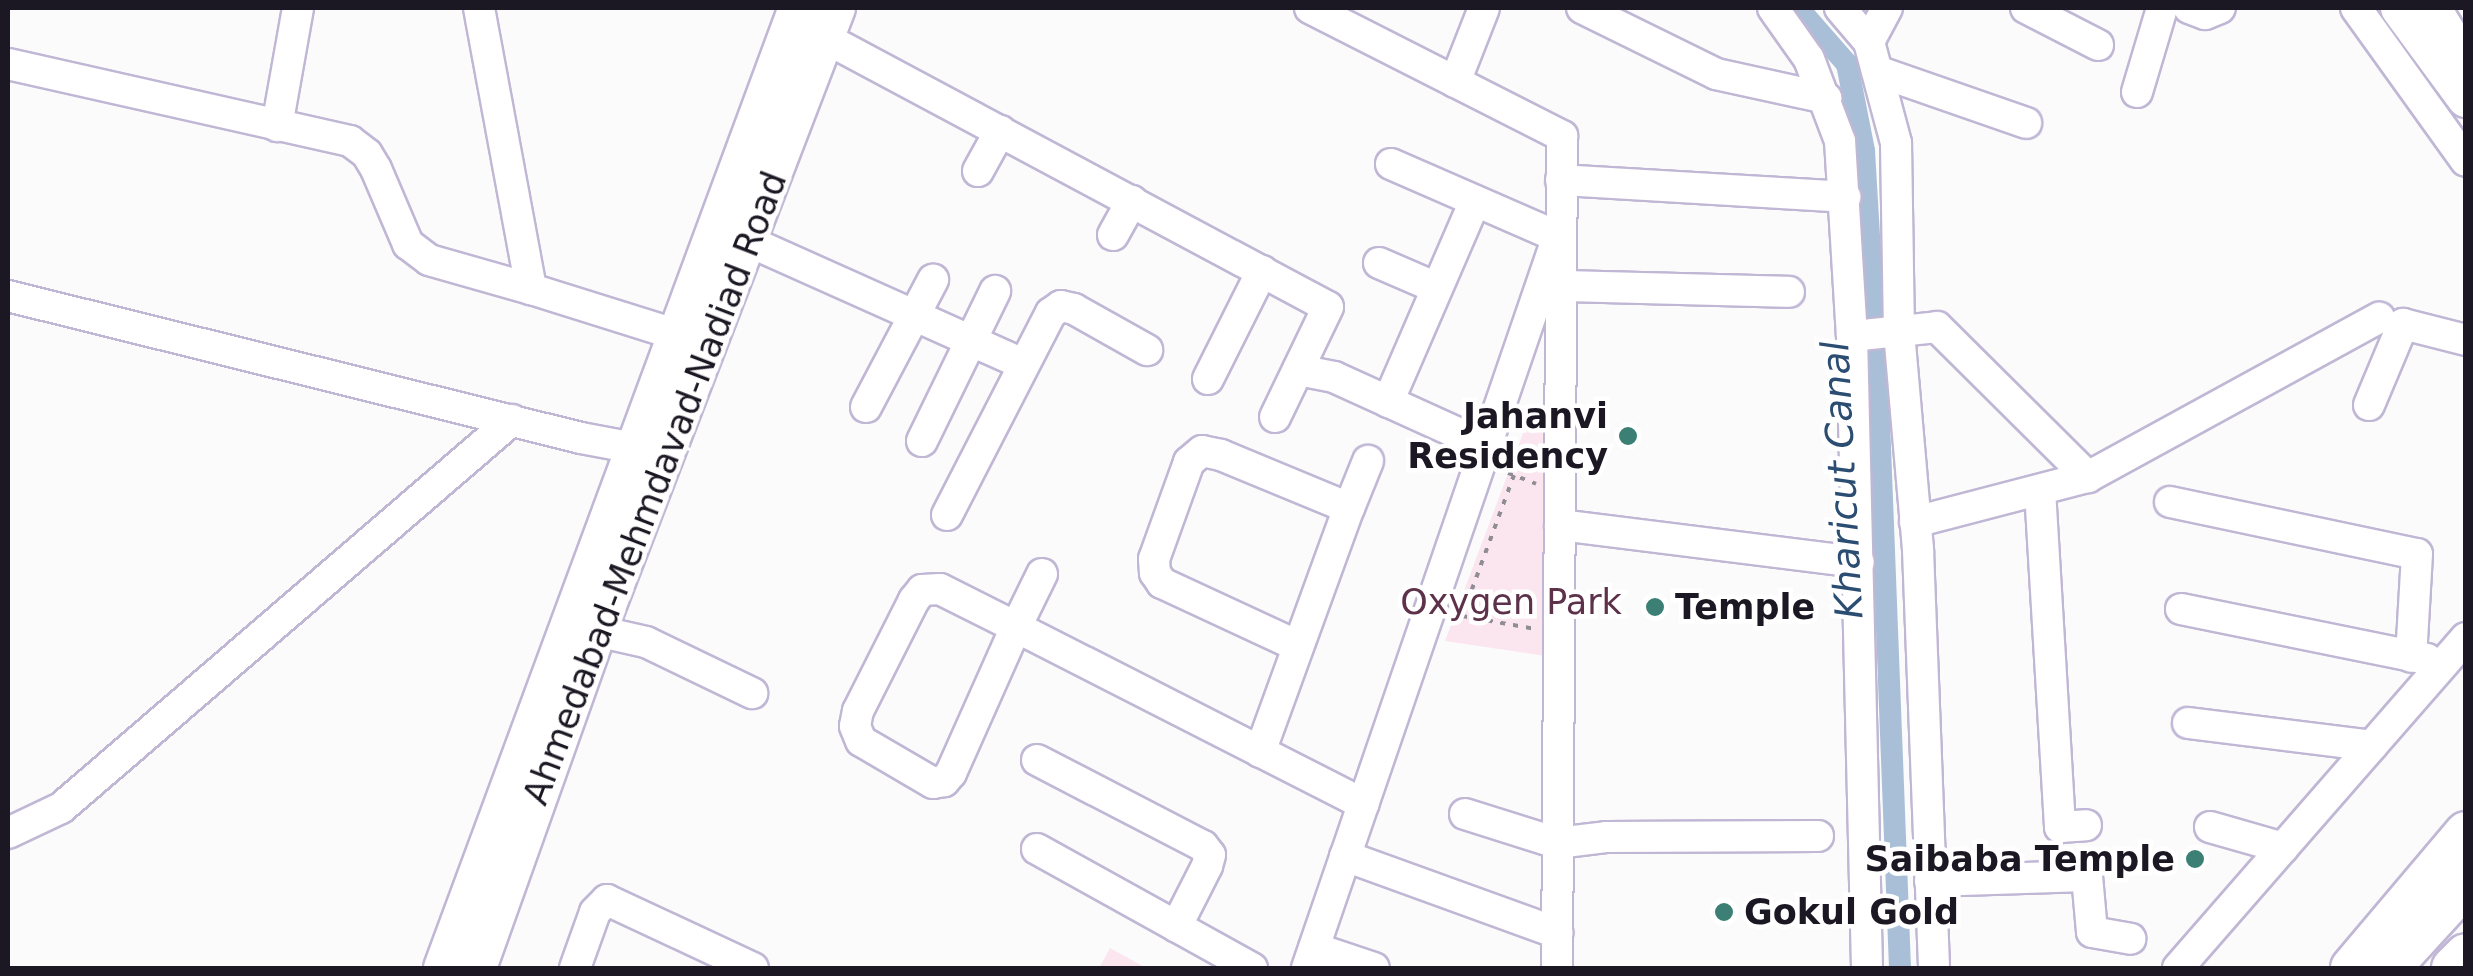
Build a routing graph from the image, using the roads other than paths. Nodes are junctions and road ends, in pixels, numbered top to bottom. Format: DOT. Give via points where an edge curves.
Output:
graph roads {
  1 [pos="296,8"];
  2 [pos="316,8"];
  3 [pos="479,8"];
  4 [pos="798,8"];
  5 [pos="1310,8"];
  6 [pos="1484,8"];
  7 [pos="1582,8"];
  8 [pos="1772,8"];
  9 [pos="1840,8"];
  10 [pos="1887,8"];
  11 [pos="2026,8"];
  12 [pos="2162,8"];
  13 [pos="2188,8"];
  14 [pos="2220,8"];
  15 [pos="2356,8"];
  16 [pos="2400,8"];
  17 [pos="2436,8"];
  18 [pos="2451,8"];
  19 [pos="830,23"];
  20 [pos="2466,25"];
  21 [pos="2098,44"];
  22 [pos="1873,57"];
  23 [pos="8,64"];
  24 [pos="2437,66"];
  25 [pos="1455,82"];
  26 [pos="2137,92"];
  27 [pos="1826,98"];
  28 [pos="2466,98"];
  29 [pos="2026,123"];
  30 [pos="278,126"];
  31 [pos="1000,131"];
  32 [pos="2466,161"];
  33 [pos="1391,164"];
  34 [pos="978,171"];
  35 [pos="1562,180"];
  36 [pos="1846,197"];
  37 [pos="1132,201"];
  38 [pos="1475,201"];
  39 [pos="1559,232"];
  40 [pos="1113,235"];
  41 [pos="748,242"];
  42 [pos="1379,263"];
  43 [pos="1262,271"];
  44 [pos="933,280"];
  45 [pos="1562,286"];
  46 [pos="1437,288"];
  47 [pos="531,289"];
  48 [pos="994,291"];
  49 [pos="1788,292"];
  50 [pos="8,296"];
  51 [pos="915,314"];
  52 [pos="2379,318"];
  53 [pos="1898,332"];
  54 [pos="676,334"];
  55 [pos="1852,336"];
  56 [pos="971,340"];
  57 [pos="2466,340"];
  58 [pos="1147,350"];
  59 [pos="1023,364"];
  60 [pos="1298,370"];
  61 [pos="1208,379"];
  62 [pos="1388,402"];
  63 [pos="2370,405"];
  64 [pos="866,407"];
  65 [pos="1275,417"];
  66 [pos="512,420"];
  67 [pos="922,441"];
  68 [pos="1486,446"];
  69 [pos="649,450"];
  70 [pos="1368,461"];
  71 [pos="2088,477"];
  72 [pos="2040,490"];
  73 [pos="2170,502"];
  74 [pos="1349,508"];
  75 [pos="947,515"];
  76 [pos="1915,522"];
  77 [pos="1560,525"];
  78 [pos="1858,562"];
  79 [pos="1042,574"];
  80 [pos="2181,609"];
  81 [pos="1016,628"];
  82 [pos="597,631"];
  83 [pos="2466,638"];
  84 [pos="1298,646"];
  85 [pos="2411,657"];
  86 [pos="2445,662"];
  87 [pos="752,693"];
  88 [pos="2188,723"];
  89 [pos="2372,746"];
  90 [pos="1260,752"];
  91 [pos="1037,760"];
  92 [pos="1363,804"];
  93 [pos="1464,814"];
  94 [pos="2086,826"];
  95 [pos="2210,827"];
  96 [pos="8,833"];
  97 [pos="2466,833"];
  98 [pos="1818,836"];
  99 [pos="1557,844"];
  100 [pos="2283,848"];
  101 [pos="1036,849"];
  102 [pos="1346,856"];
  103 [pos="1930,881"];
  104 [pos="2466,884"];
  105 [pos="1176,927"];
  106 [pos="1558,933"];
  107 [pos="2130,940"];
  108 [pos="2466,955"];
  109 [pos="1310,958"];
  110 [pos="443,968"];
  111 [pos="477,968"];
  112 [pos="575,968"];
  113 [pos="753,968"];
  114 [pos="1252,968"];
  115 [pos="1374,968"];
  116 [pos="1557,968"];
  117 [pos="1867,968"];
  118 [pos="1934,968"];
  119 [pos="2178,968"];
  120 [pos="2352,968"];
  121 [pos="2390,968"];
  122 [pos="2454,968"];
  1 -- 2 [label="street"];
  1 -- 30 [label="street"];
  3 -- 47 [label="street"];
  4 -- 54 [label="main road"];
  5 -- 25 [label="street"];
  6 -- 25 [label="street"];
  7 -- 27 [label="street" via="1716,74"];
  8 -- 27 [label="street" via="1809,59"];
  9 -- 22 [label="street"];
  10 -- 22 [label="street"];
  11 -- 21 [label="street"];
  12 -- 26 [label="street"];
  13 -- 14 [label="street" via="2206,14"];
  15 -- 24 [label="street"];
  16 -- 24 [label="main road"];
  17 -- 24 [label="street"];
  18 -- 20 [label="street"];
  19 -- 31 [label="street"];
  19 -- 41 [label="main road, Ahmedabad-Mehmdavad-Nadiad Road"];
  22 -- 29 [label="street"];
  22 -- 53 [label="street" via="1896,143"];
  23 -- 30 [label="street"];
  24 -- 28 [label="main road"];
  24 -- 32 [label="street"];
  25 -- 35 [label="street" via="1562,136"];
  27 -- 36 [label="street" via="1840,141"];
  30 -- 47 [label="street" via="350,141 367,154 408,244 429,260"];
  31 -- 34 [label="street"];
  31 -- 37 [label="street"];
  33 -- 38 [label="street"];
  35 -- 36 [label="street"];
  35 -- 39 [label="street"];
  36 -- 55 [label="street"];
  37 -- 40 [label="street"];
  37 -- 43 [label="street"];
  38 -- 39 [label="street"];
  38 -- 46 [label="street"];
  39 -- 45 [label="street"];
  39 -- 68 [label="street"];
  41 -- 51 [label="street"];
  41 -- 69 [label="main road, Ahmedabad-Mehmdavad-Nadiad Road"];
  42 -- 46 [label="street"];
  43 -- 60 [label="street" via="1328,308"];
  43 -- 61 [label="street"];
  44 -- 51 [label="street"];
  45 -- 49 [label="street"];
  45 -- 77 [label="street"];
  46 -- 62 [label="street"];
  47 -- 54 [label="street"];
  48 -- 56 [label="street"];
  50 -- 66 [label="street"];
  51 -- 56 [label="street"];
  51 -- 64 [label="street"];
  52 -- 71 [label="street"];
  53 -- 55 [label="street"];
  53 -- 71 [label="street" via="1936,327"];
  53 -- 76 [label="street"];
  54 -- 69 [label="main road"];
  55 -- 78 [label="street"];
  56 -- 59 [label="street"];
  56 -- 67 [label="street"];
  57 -- 63 [label="street" via="2404,324"];
  58 -- 59 [label="street" via="1062,306 1051,312"];
  59 -- 75 [label="street"];
  60 -- 62 [label="street"];
  60 -- 65 [label="street"];
  62 -- 68 [label="street"];
  66 -- 69 [label="street"];
  66 -- 96 [label="street" via="61,808"];
  68 -- 92 [label="street"];
  69 -- 82 [label="main road, Ahmedabad-Mehmdavad-Nadiad Road"];
  69 -- 110 [label="main road"];
  70 -- 74 [label="street"];
  71 -- 72 [label="street"];
  72 -- 76 [label="street"];
  72 -- 94 [label="street" via="2060,827"];
  73 -- 85 [label="street" via="2417,554"];
  74 -- 84 [label="street"];
  74 -- 84 [label="street" via="1202,451 1190,462 1154,559 1162,583"];
  76 -- 103 [label="street"];
  77 -- 78 [label="street"];
  77 -- 99 [label="street"];
  78 -- 117 [label="street"];
  79 -- 81 [label="street"];
  80 -- 85 [label="street"];
  81 -- 81 [label="street" via="940,589 922,590 858,710 861,741 934,783 944,782"];
  81 -- 90 [label="street"];
  82 -- 87 [label="street" via="646,642"];
  82 -- 111 [label="main road, Ahmedabad-Mehmdavad-Nadiad Road"];
  83 -- 86 [label="street"];
  84 -- 90 [label="street"];
  85 -- 86 [label="street"];
  86 -- 89 [label="street"];
  88 -- 89 [label="street"];
  89 -- 100 [label="street"];
  90 -- 92 [label="street"];
  91 -- 105 [label="street" via="1210,854"];
  92 -- 102 [label="street"];
  93 -- 99 [label="street"];
  95 -- 100 [label="street"];
  97 -- 120 [label="highway"];
  98 -- 99 [label="street" via="1606,837"];
  99 -- 106 [label="street"];
  100 -- 119 [label="street"];
  101 -- 105 [label="street"];
  102 -- 106 [label="street"];
  102 -- 109 [label="street"];
  103 -- 107 [label="street" via="2087,876 2092,932"];
  103 -- 118 [label="street"];
  104 -- 121 [label="highway"];
  105 -- 114 [label="street"];
  106 -- 116 [label="street"];
  108 -- 122 [label="highway"];
  109 -- 115 [label="street"];
  112 -- 113 [label="street" via="596,912 608,900"];
}
